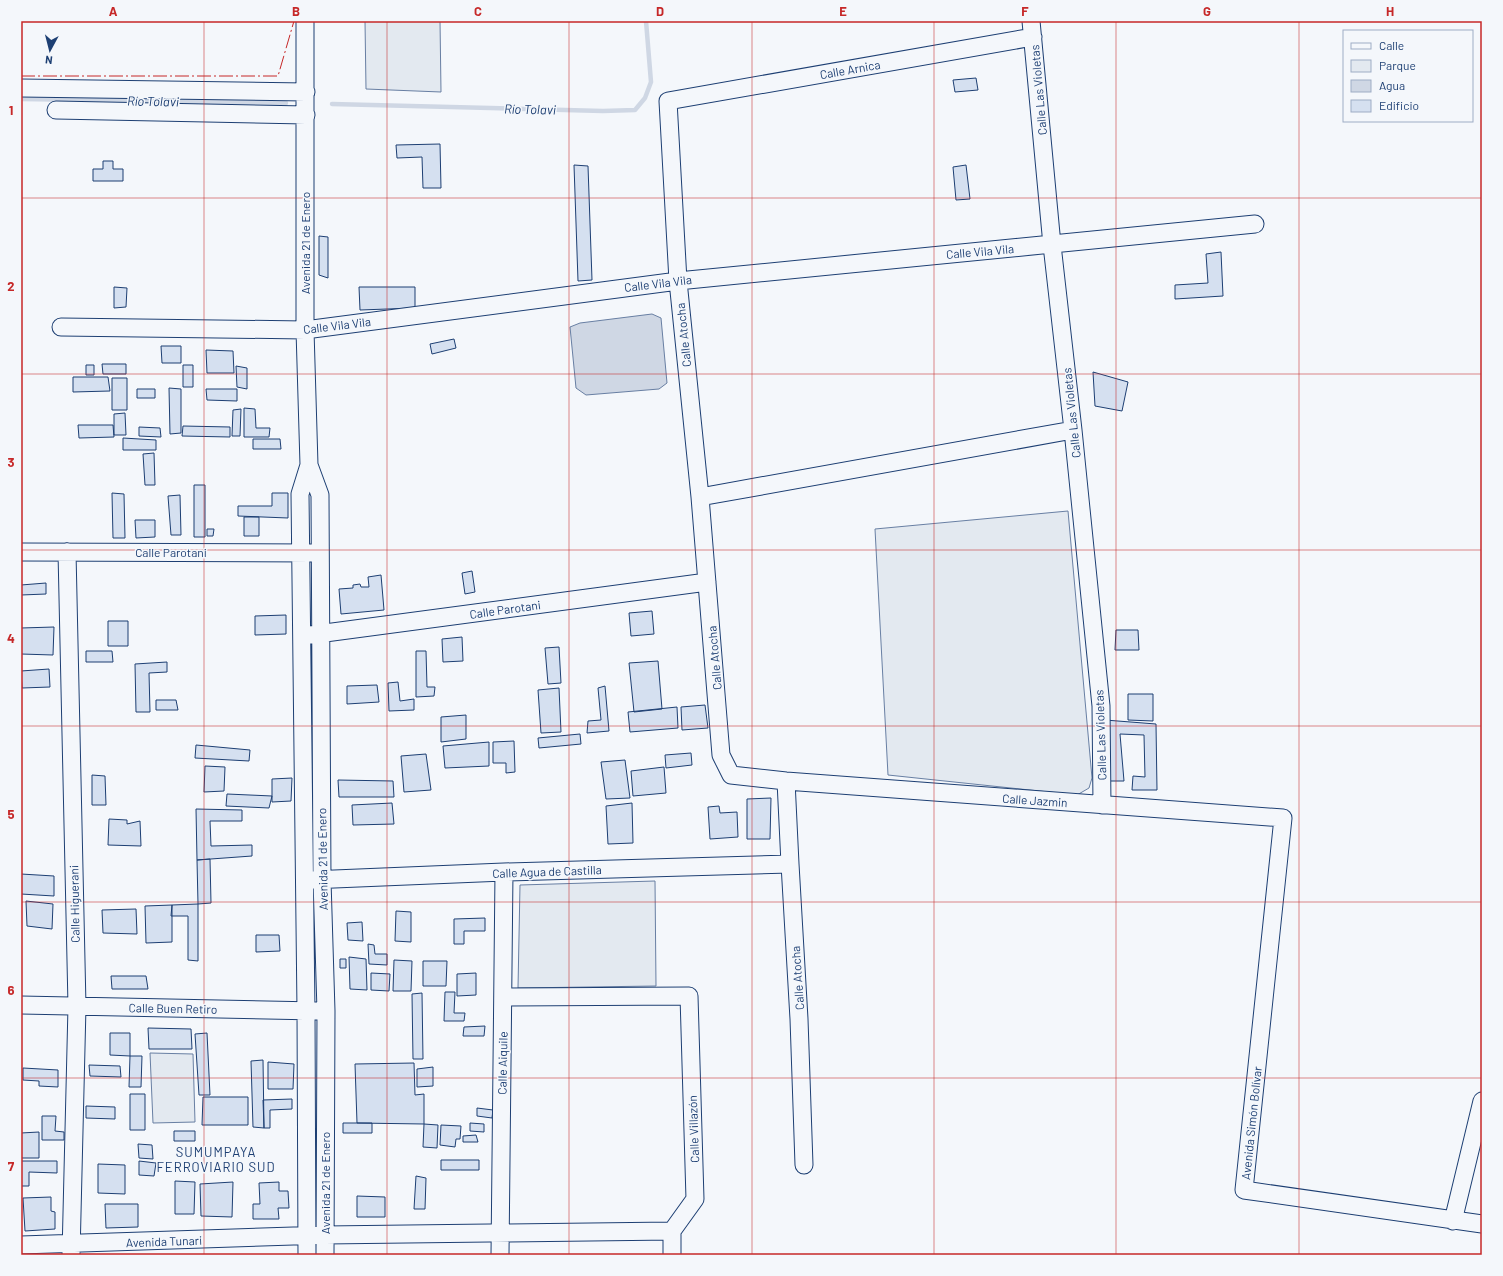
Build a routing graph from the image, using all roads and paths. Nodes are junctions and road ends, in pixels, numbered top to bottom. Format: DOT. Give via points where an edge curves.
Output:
graph roads {
  1 [pos="305,21"];
  2 [pos="1032,29"];
  3 [pos="21,88"];
  4 [pos="306,92"];
  5 [pos="668,101"];
  6 [pos="56,110"];
  7 [pos="306,115"];
  8 [pos="1255,224"];
  9 [pos="1052,244"];
  10 [pos="678,280"];
  11 [pos="61,327"];
  12 [pos="305,330"];
  13 [pos="1074,430"];
  14 [pos="309,465"];
  15 [pos="700,497"];
  16 [pos="21,552"];
  17 [pos="67,552"];
  18 [pos="301,552"];
  19 [pos="320,553"];
  20 [pos="707,582"];
  21 [pos="321,633"];
  22 [pos="302,636"];
  23 [pos="786,781"];
  24 [pos="1102,805"];
  25 [pos="1283,818"];
  26 [pos="790,864"];
  27 [pos="504,872"];
  28 [pos="305,880"];
  29 [pos="322,880"];
  30 [pos="503,998"];
  31 [pos="21,1005"];
  32 [pos="77,1006"];
  33 [pos="306,1011"];
  34 [pos="326,1011"];
  35 [pos="1482,1101"];
  36 [pos="804,1165"];
  37 [pos="1453,1221"];
  38 [pos="1482,1224"];
  39 [pos="672,1231"];
  40 [pos="500,1233"];
  41 [pos="325,1235"];
  42 [pos="306,1236"];
  43 [pos="21,1245"];
  44 [pos="71,1249"];
  45 [pos="307,1255"];
  46 [pos="325,1255"];
  47 [pos="500,1255"];
  48 [pos="672,1255"];
  1 -- 4 [label="street, Avenida 21 de Enero"];
  2 -- 5 [label="street, Calle Arnica"];
  2 -- 9 [label="street, Calle Las Violetas"];
  3 -- 4 [label="street"];
  4 -- 7 [label="street, Avenida 21 de Enero"];
  5 -- 10 [label="street, Calle Atocha"];
  6 -- 7 [label="street"];
  7 -- 12 [label="street, Avenida 21 de Enero"];
  8 -- 9 [label="street, Calle Vila Vila"];
  9 -- 10 [label="street, Calle Vila Vila"];
  9 -- 13 [label="street, Calle Las Violetas"];
  10 -- 12 [label="street, Calle Vila Vila"];
  10 -- 15 [label="street, Calle Atocha"];
  11 -- 12 [label="street, Calle Vila Vila"];
  12 -- 14 [label="street, Avenida 21 de Enero"];
  13 -- 15 [label="street"];
  13 -- 24 [label="street, Calle Las Violetas" via="1101,706"];
  14 -- 18 [label="street, Avenida 21 de Enero" via="300,494"];
  14 -- 19 [label="street, Avenida 21 de Enero" via="320,495"];
  15 -- 20 [label="street, Calle Atocha"];
  16 -- 17 [label="street, Calle Parotani"];
  17 -- 18 [label="street, Calle Parotani"];
  17 -- 32 [label="street, Calle Higuerani"];
  18 -- 19 [label="street, Calle Parotani"];
  18 -- 22 [label="street, Avenida 21 de Enero"];
  19 -- 21 [label="street, Avenida 21 de Enero"];
  20 -- 21 [label="street, Calle Parotani"];
  20 -- 23 [label="street, Calle Atocha" via="721,754 731,775"];
  21 -- 22 [label="street, Calle Parotani"];
  21 -- 29 [label="street, Avenida 21 de Enero"];
  22 -- 28 [label="street, Avenida 21 de Enero"];
  23 -- 24 [label="street, Calle Jazmin"];
  23 -- 26 [label="street, Calle Atocha"];
  24 -- 25 [label="street, Calle Jazmin"];
  25 -- 37 [label="street, Avenida Simón Bolívar" via="1244,1190"];
  26 -- 27 [label="street, Calle Agua de Castilla"];
  26 -- 36 [label="street, Calle Atocha"];
  27 -- 29 [label="street, Calle Agua de Castilla"];
  27 -- 30 [label="street, Calle Aiquile"];
  28 -- 29 [label="street, Calle Agua de Castilla"];
  28 -- 33 [label="street, Avenida 21 de Enero"];
  29 -- 34 [label="street, Avenida 21 de Enero"];
  30 -- 39 [label="street, Calle Villazón" via="689,996 695,1199"];
  30 -- 40 [label="street, Calle Aiquile"];
  31 -- 32 [label="street, Calle Buen Retiro"];
  32 -- 33 [label="street, Calle Buen Retiro"];
  32 -- 44 [label="street, Calle Higuerani"];
  33 -- 34 [label="street, Calle Buen Retiro"];
  33 -- 42 [label="street, Avenida 21 de Enero"];
  34 -- 41 [label="street, Avenida 21 de Enero"];
  35 -- 37 [label="street"];
  37 -- 38 [label="street, Avenida Simón Bolívar"];
  39 -- 40 [label="street, Avenida Tunari"];
  39 -- 48 [label="street"];
  40 -- 41 [label="street, Avenida Tunari"];
  40 -- 47 [label="street, Calle Aiquile"];
  41 -- 42 [label="street, Avenida Tunari"];
  41 -- 46 [label="street, Avenida 21 de Enero"];
  42 -- 44 [label="street, Avenida Tunari"];
  42 -- 45 [label="street, Avenida 21 de Enero"];
  43 -- 44 [label="street, Avenida Tunari"];
}
